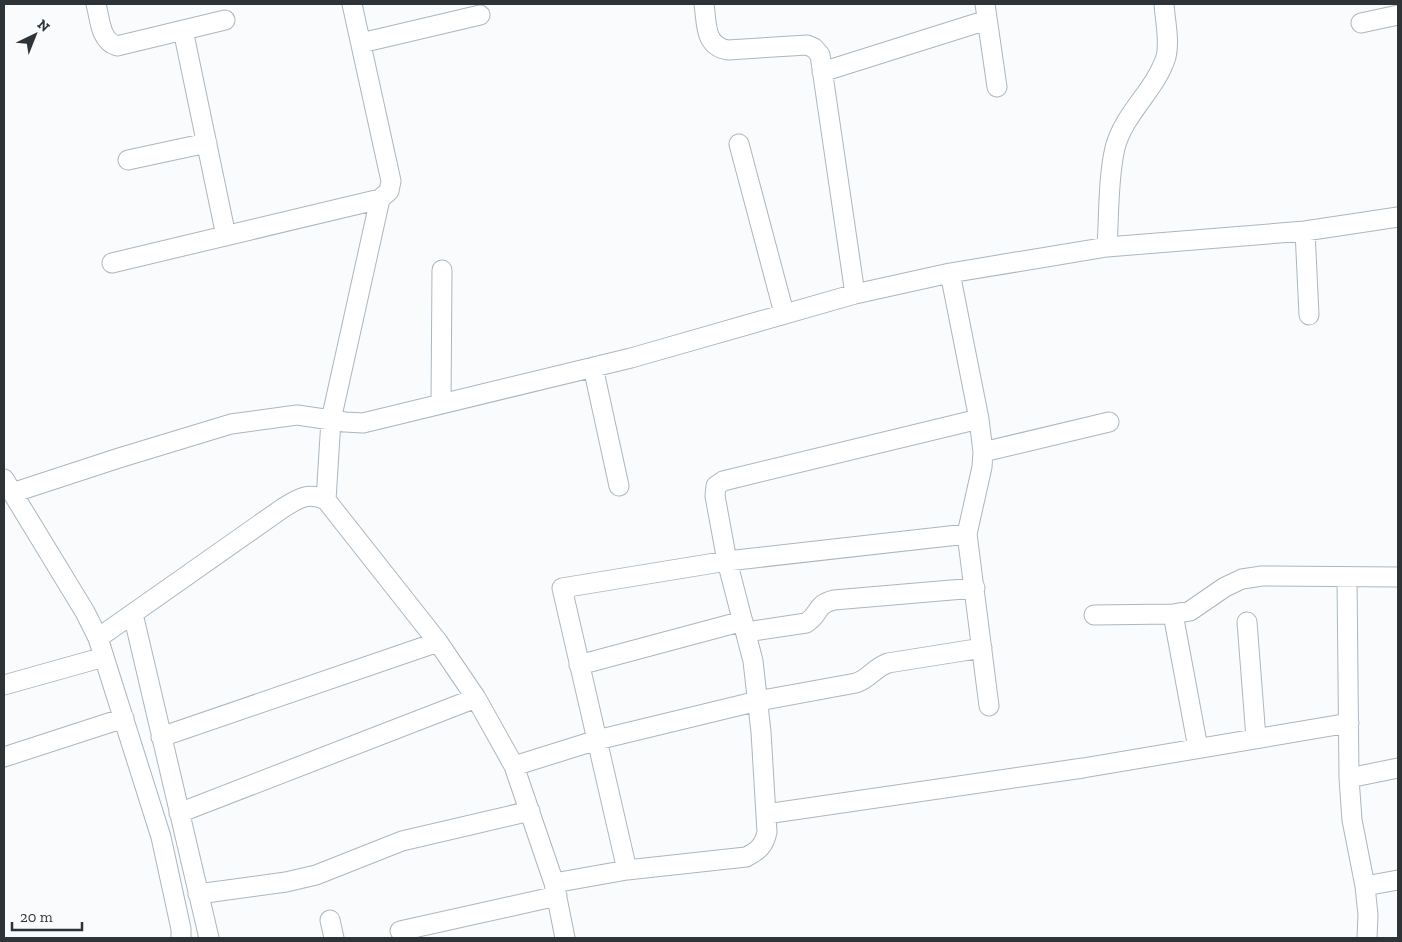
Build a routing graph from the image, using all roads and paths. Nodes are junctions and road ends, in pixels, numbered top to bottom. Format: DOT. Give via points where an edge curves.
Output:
graph roads {
  1 [pos="96,4"];
  2 [pos="352,4"];
  3 [pos="704,4"];
  4 [pos="1164,4"];
  5 [pos="986,12"];
  6 [pos="480,15"];
  7 [pos="1398,15"];
  8 [pos="225,20"];
  9 [pos="1361,23"];
  10 [pos="183,30"];
  11 [pos="361,43"];
  12 [pos="822,72"];
  13 [pos="997,87"];
  14 [pos="207,144"];
  15 [pos="739,144"];
  16 [pos="128,160"];
  17 [pos="380,199"];
  18 [pos="1398,217"];
  19 [pos="1305,231"];
  20 [pos="226,236"];
  21 [pos="1107,247"];
  22 [pos="112,263"];
  23 [pos="442,270"];
  24 [pos="950,273"];
  25 [pos="855,294"];
  26 [pos="784,313"];
  27 [pos="1309,314"];
  28 [pos="593,367"];
  29 [pos="441,404"];
  30 [pos="979,419"];
  31 [pos="331,420"];
  32 [pos="1109,422"];
  33 [pos="983,452"];
  34 [pos="8,486"];
  35 [pos="619,486"];
  36 [pos="326,500"];
  37 [pos="969,525"];
  38 [pos="727,561"];
  39 [pos="1347,577"];
  40 [pos="1398,577"];
  41 [pos="975,588"];
  42 [pos="133,614"];
  43 [pos="1173,614"];
  44 [pos="1094,615"];
  45 [pos="1247,622"];
  46 [pos="744,626"];
  47 [pos="98,638"];
  48 [pos="438,642"];
  49 [pos="982,648"];
  50 [pos="104,657"];
  51 [pos="579,665"];
  52 [pos="4,685"];
  53 [pos="476,698"];
  54 [pos="758,701"];
  55 [pos="989,706"];
  56 [pos="124,718"];
  57 [pos="1349,723"];
  58 [pos="161,736"];
  59 [pos="1256,738"];
  60 [pos="597,740"];
  61 [pos="1198,748"];
  62 [pos="4,757"];
  63 [pos="514,766"];
  64 [pos="1398,768"];
  65 [pos="1349,778"];
  66 [pos="530,811"];
  67 [pos="179,813"];
  68 [pos="766,814"];
  69 [pos="627,870"];
  70 [pos="1398,880"];
  71 [pos="1365,886"];
  72 [pos="556,889"];
  73 [pos="198,894"];
  74 [pos="400,931"];
  75 [pos="181,938"];
  76 [pos="208,938"];
  77 [pos="565,938"];
  78 [pos="1367,938"];
  1 -- 10 [label="street" via="104,38 109,44 117,46"];
  2 -- 11 [label="street"];
  3 -- 12 [label="street" via="708,36 719,48 808,46 820,55"];
  4 -- 21 [label="street" via="1166,56 1151,87 1124,122 1115,148"];
  5 -- 12 [label="street"];
  5 -- 13 [label="street"];
  6 -- 11 [label="street"];
  7 -- 9 [label="street"];
  8 -- 10 [label="street"];
  10 -- 14 [label="street"];
  11 -- 17 [label="street" via="391,180 389,191"];
  12 -- 25 [label="street"];
  14 -- 16 [label="street"];
  14 -- 20 [label="street"];
  15 -- 26 [label="street"];
  17 -- 20 [label="street"];
  17 -- 31 [label="street"];
  18 -- 19 [label="street"];
  19 -- 21 [label="street"];
  19 -- 27 [label="street"];
  20 -- 22 [label="street"];
  21 -- 24 [label="street"];
  23 -- 29 [label="street"];
  24 -- 25 [label="street"];
  24 -- 30 [label="street"];
  25 -- 26 [label="street"];
  26 -- 28 [label="street"];
  28 -- 29 [label="street"];
  28 -- 35 [label="street"];
  29 -- 31 [label="street" via="363,423"];
  30 -- 33 [label="street"];
  30 -- 38 [label="street" via="723,481 716,486 715,496"];
  31 -- 34 [label="street" via="297,415 232,424"];
  31 -- 36 [label="street"];
  32 -- 33 [label="street"];
  33 -- 37 [label="street"];
  34 -- 47 [label="street"];
  36 -- 42 [label="street" via="315,495 298,499"];
  36 -- 48 [label="street"];
  37 -- 38 [label="street"];
  37 -- 41 [label="street"];
  38 -- 46 [label="street"];
  38 -- 51 [label="street" via="562,588"];
  39 -- 40 [label="street"];
  39 -- 43 [label="street" via="1262,576 1242,579 1190,611"];
  39 -- 57 [label="street"];
  41 -- 46 [label="street" via="834,600 824,602 814,618 806,623"];
  41 -- 49 [label="street"];
  42 -- 47 [label="street"];
  42 -- 58 [label="street"];
  43 -- 44 [label="street"];
  43 -- 61 [label="street"];
  45 -- 59 [label="street"];
  46 -- 51 [label="street"];
  46 -- 54 [label="street" via="754,661"];
  47 -- 50 [label="street"];
  48 -- 53 [label="street"];
  48 -- 58 [label="street"];
  49 -- 54 [label="street" via="888,663 856,683"];
  49 -- 55 [label="street"];
  50 -- 52 [label="street"];
  50 -- 56 [label="street"];
  51 -- 60 [label="street"];
  53 -- 63 [label="street"];
  53 -- 67 [label="street"];
  54 -- 60 [label="street"];
  54 -- 68 [label="street"];
  56 -- 62 [label="street"];
  56 -- 75 [label="street" via="160,837"];
  57 -- 59 [label="street"];
  57 -- 65 [label="street"];
  58 -- 67 [label="street"];
  59 -- 61 [label="street"];
  60 -- 63 [label="street"];
  60 -- 69 [label="street"];
  61 -- 68 [label="street"];
  63 -- 66 [label="street"];
  64 -- 65 [label="street"];
  65 -- 71 [label="street" via="1352,820"];
  66 -- 72 [label="street"];
  66 -- 73 [label="street" via="402,841 316,875"];
  67 -- 73 [label="street"];
  68 -- 69 [label="street" via="765,841 759,850 746,857"];
  69 -- 72 [label="street"];
  70 -- 71 [label="street"];
  71 -- 78 [label="street"];
  72 -- 74 [label="street"];
  72 -- 77 [label="street"];
  73 -- 76 [label="street"];
}
